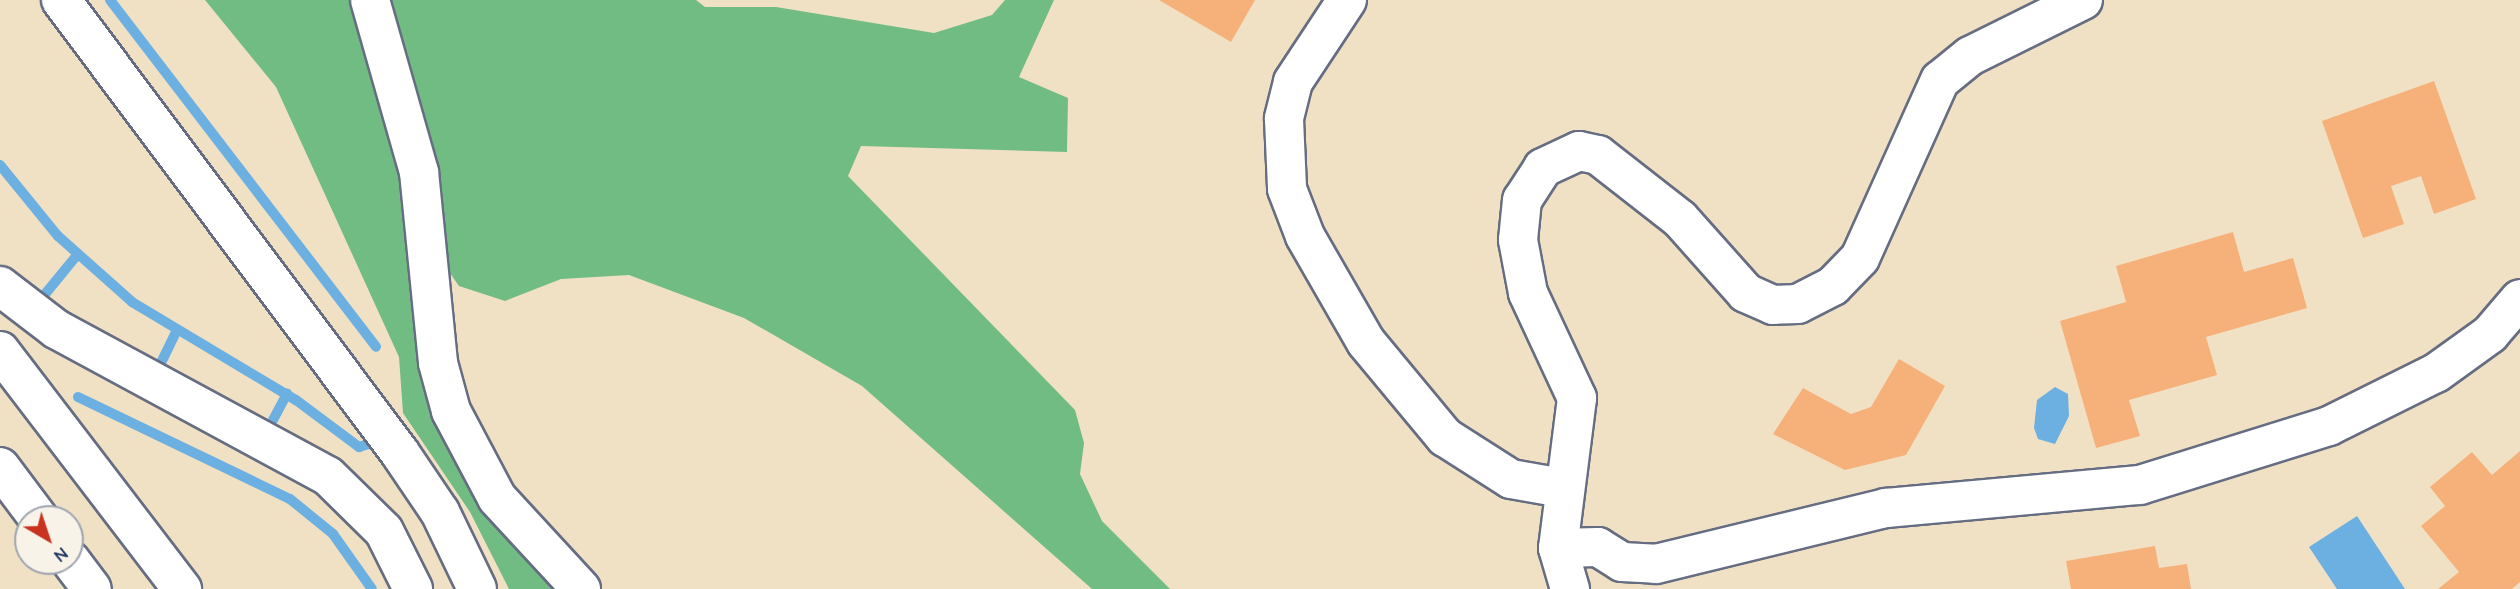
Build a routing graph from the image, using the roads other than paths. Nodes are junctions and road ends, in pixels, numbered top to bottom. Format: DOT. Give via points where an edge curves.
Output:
graph roads {
  1 [pos="61,0"];
  2 [pos="370,0"];
  3 [pos="1348,0"];
  4 [pos="2082,0"];
  5 [pos="0,286"];
  6 [pos="2520,299"];
  7 [pos="0,351"];
  8 [pos="0,467"];
  9 [pos="1562,488"];
  10 [pos="28,505"];
  11 [pos="1558,548"];
  12 [pos="81,575"];
  13 [pos="92,589"];
  14 [pos="182,589"];
  15 [pos="413,589"];
  16 [pos="477,589"];
  17 [pos="581,589"];
  18 [pos="1570,589"];
  1 -- 16 [label="main road" via="400,453 440,512"];
  2 -- 17 [label="main road" via="419,172 438,363 451,411 497,498"];
  3 -- 9 [label="main road" via="1293,82 1284,119 1287,189 1306,236 1366,342 1445,437 1511,479"];
  4 -- 9 [label="main road" via="1946,74 1927,100 1860,258 1833,286 1798,304 1773,305 1746,293 1668,208 1598,155 1579,151 1543,168 1522,200 1518,240 1528,293 1577,398"];
  5 -- 15 [label="main road" via="56,328 328,476 384,531"];
  6 -- 11 [label="main road" via="2490,334 2436,373 2341,420 2259,452 2140,485 1886,508 1656,564 1622,562 1598,547"];
  7 -- 14 [label="main road"];
  8 -- 10 [label="main road"];
  9 -- 11 [label="main road"];
  11 -- 18 [label="main road"];
  12 -- 13 [label="main road"];
}
